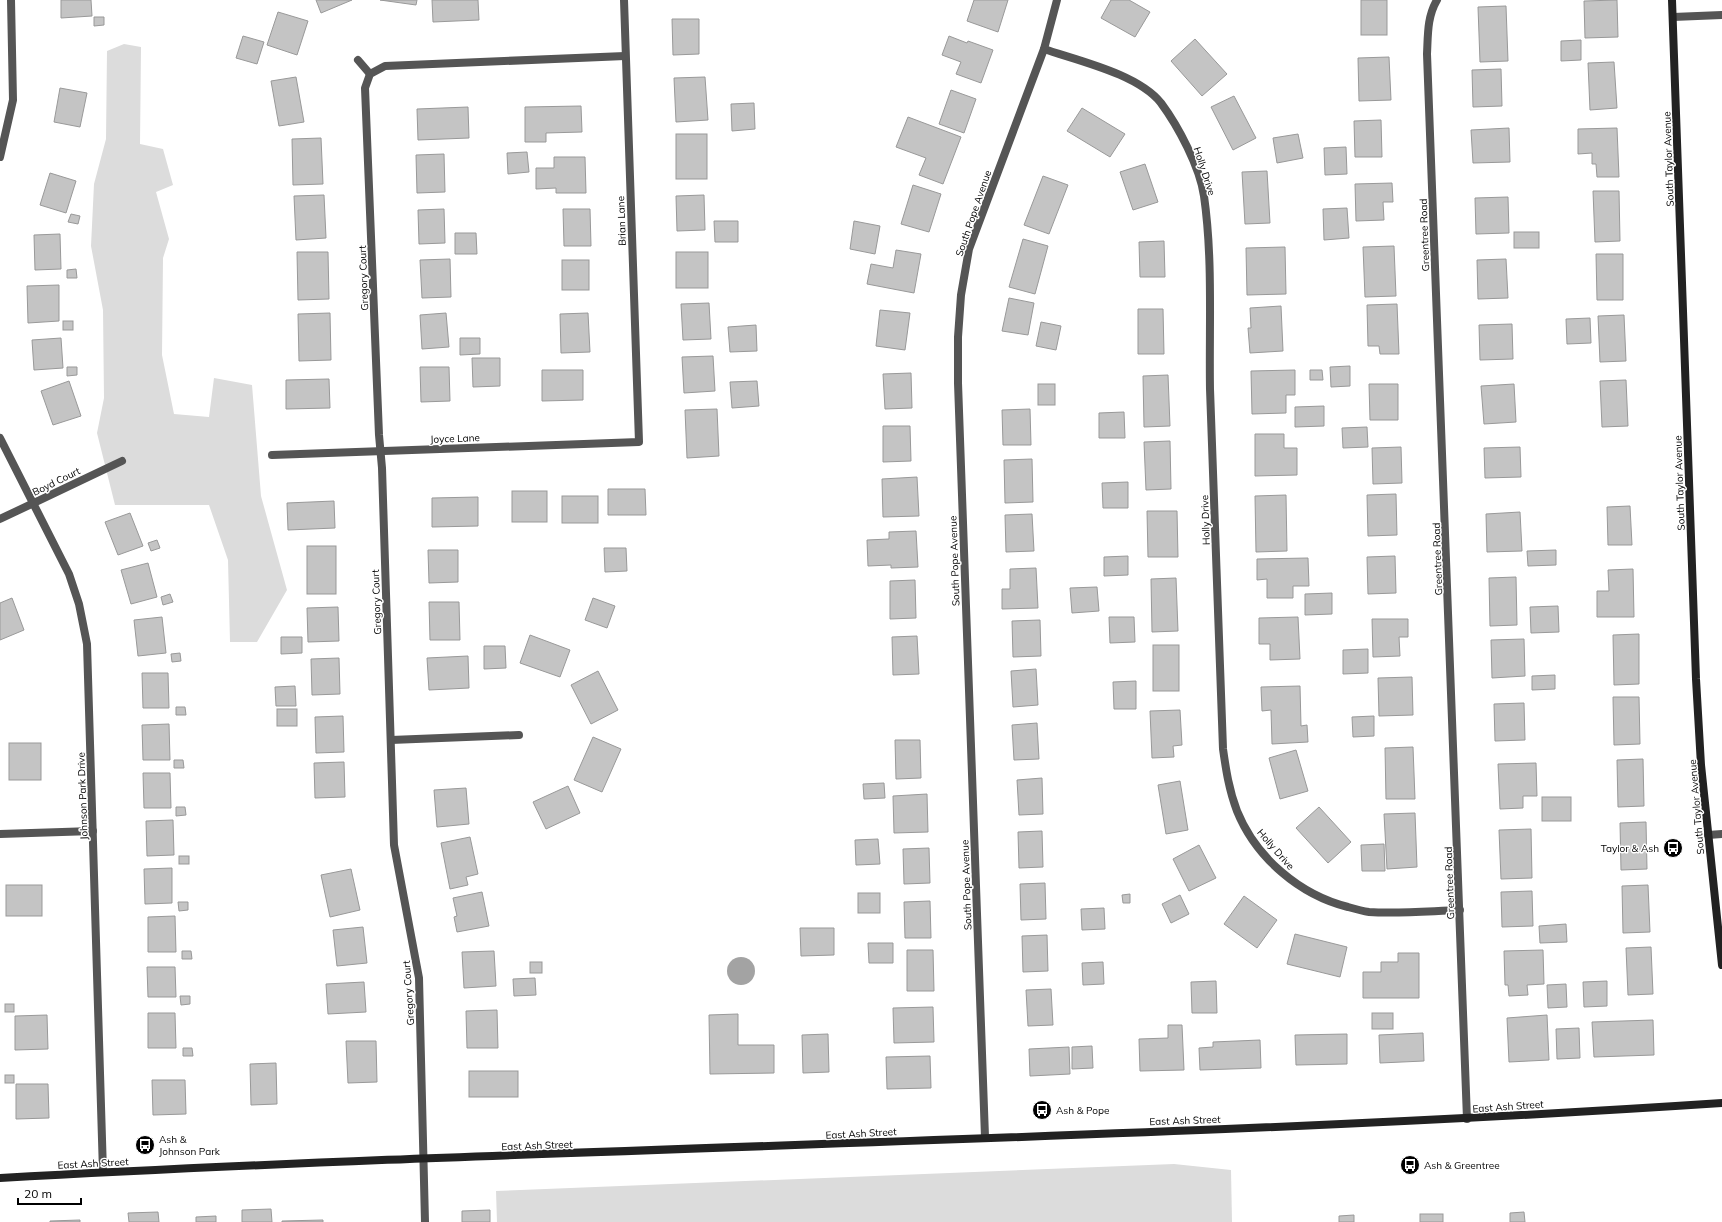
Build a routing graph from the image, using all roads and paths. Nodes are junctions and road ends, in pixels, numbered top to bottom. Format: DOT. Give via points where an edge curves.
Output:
graph roads {
  1 [pos="11,0"];
  2 [pos="624,0"];
  3 [pos="1056,0"];
  4 [pos="1436,0"];
  5 [pos="1672,0"];
  6 [pos="1722,16"];
  7 [pos="1672,17"];
  8 [pos="1044,49"];
  9 [pos="625,56"];
  10 [pos="358,60"];
  11 [pos="370,74"];
  12 [pos="0,157"];
  13 [pos="0,438"];
  14 [pos="639,442"];
  15 [pos="380,451"];
  16 [pos="272,455"];
  17 [pos="122,461"];
  18 [pos="33,503"];
  19 [pos="0,519"];
  20 [pos="519,735"];
  21 [pos="391,740"];
  22 [pos="93,831"];
  23 [pos="0,834"];
  24 [pos="1722,834"];
  25 [pos="1708,835"];
  26 [pos="1460,910"];
  27 [pos="1722,965"];
  28 [pos="1722,1103"];
  29 [pos="1467,1119"];
  30 [pos="985,1137"];
  31 [pos="424,1159"];
  32 [pos="103,1172"];
  33 [pos="0,1178"];
  34 [pos="426,1222"];
  1 -- 12 [label="street" via="13,100"];
  2 -- 9 [label="street, Brian Lane"];
  3 -- 8 [label="street, South Pope Avenue"];
  4 -- 26 [label="street, Greentree Road" via="1428,24 1428,54"];
  5 -- 7 [label="street, South Taylor Avenue"];
  6 -- 7 [label="street"];
  7 -- 25 [label="street, South Taylor Avenue" via="1696,679"];
  8 -- 26 [label="street, Holly Drive" via="1134,80 1159,101 1176,125 1204,194 1209,266 1210,396 1223,748 1228,782 1238,812 1253,840 1278,869 1298,885 1329,902 1368,912"];
  8 -- 30 [label="street, South Pope Avenue" via="969,249 961,295 958,336 958,399"];
  9 -- 11 [label="street" via="385,66"];
  9 -- 14 [label="street, Brian Lane"];
  10 -- 11 [label="street"];
  11 -- 15 [label="street, Gregory Court" via="365,88"];
  13 -- 18 [label="street, Johnson Park Drive"];
  14 -- 15 [label="street, Joyce Lane"];
  15 -- 16 [label="street, Joyce Lane"];
  15 -- 21 [label="street, Gregory Court"];
  17 -- 18 [label="street, Boyd Court"];
  18 -- 19 [label="street, Boyd Court"];
  18 -- 22 [label="street, Johnson Park Drive" via="69,574 79,604 87,644"];
  20 -- 21 [label="street"];
  21 -- 31 [label="street, Gregory Court" via="394,845 419,978"];
  22 -- 23 [label="street"];
  22 -- 32 [label="street, Johnson Park Drive"];
  24 -- 25 [label="street"];
  25 -- 27 [label="street, South Taylor Avenue"];
  26 -- 29 [label="street, Greentree Road"];
  28 -- 29 [label="street, East Ash Street"];
  29 -- 30 [label="street, East Ash Street"];
  30 -- 31 [label="street, East Ash Street"];
  31 -- 32 [label="street, East Ash Street"];
  31 -- 34 [label="street, Gregory Court"];
  32 -- 33 [label="street, East Ash Street"];
}
